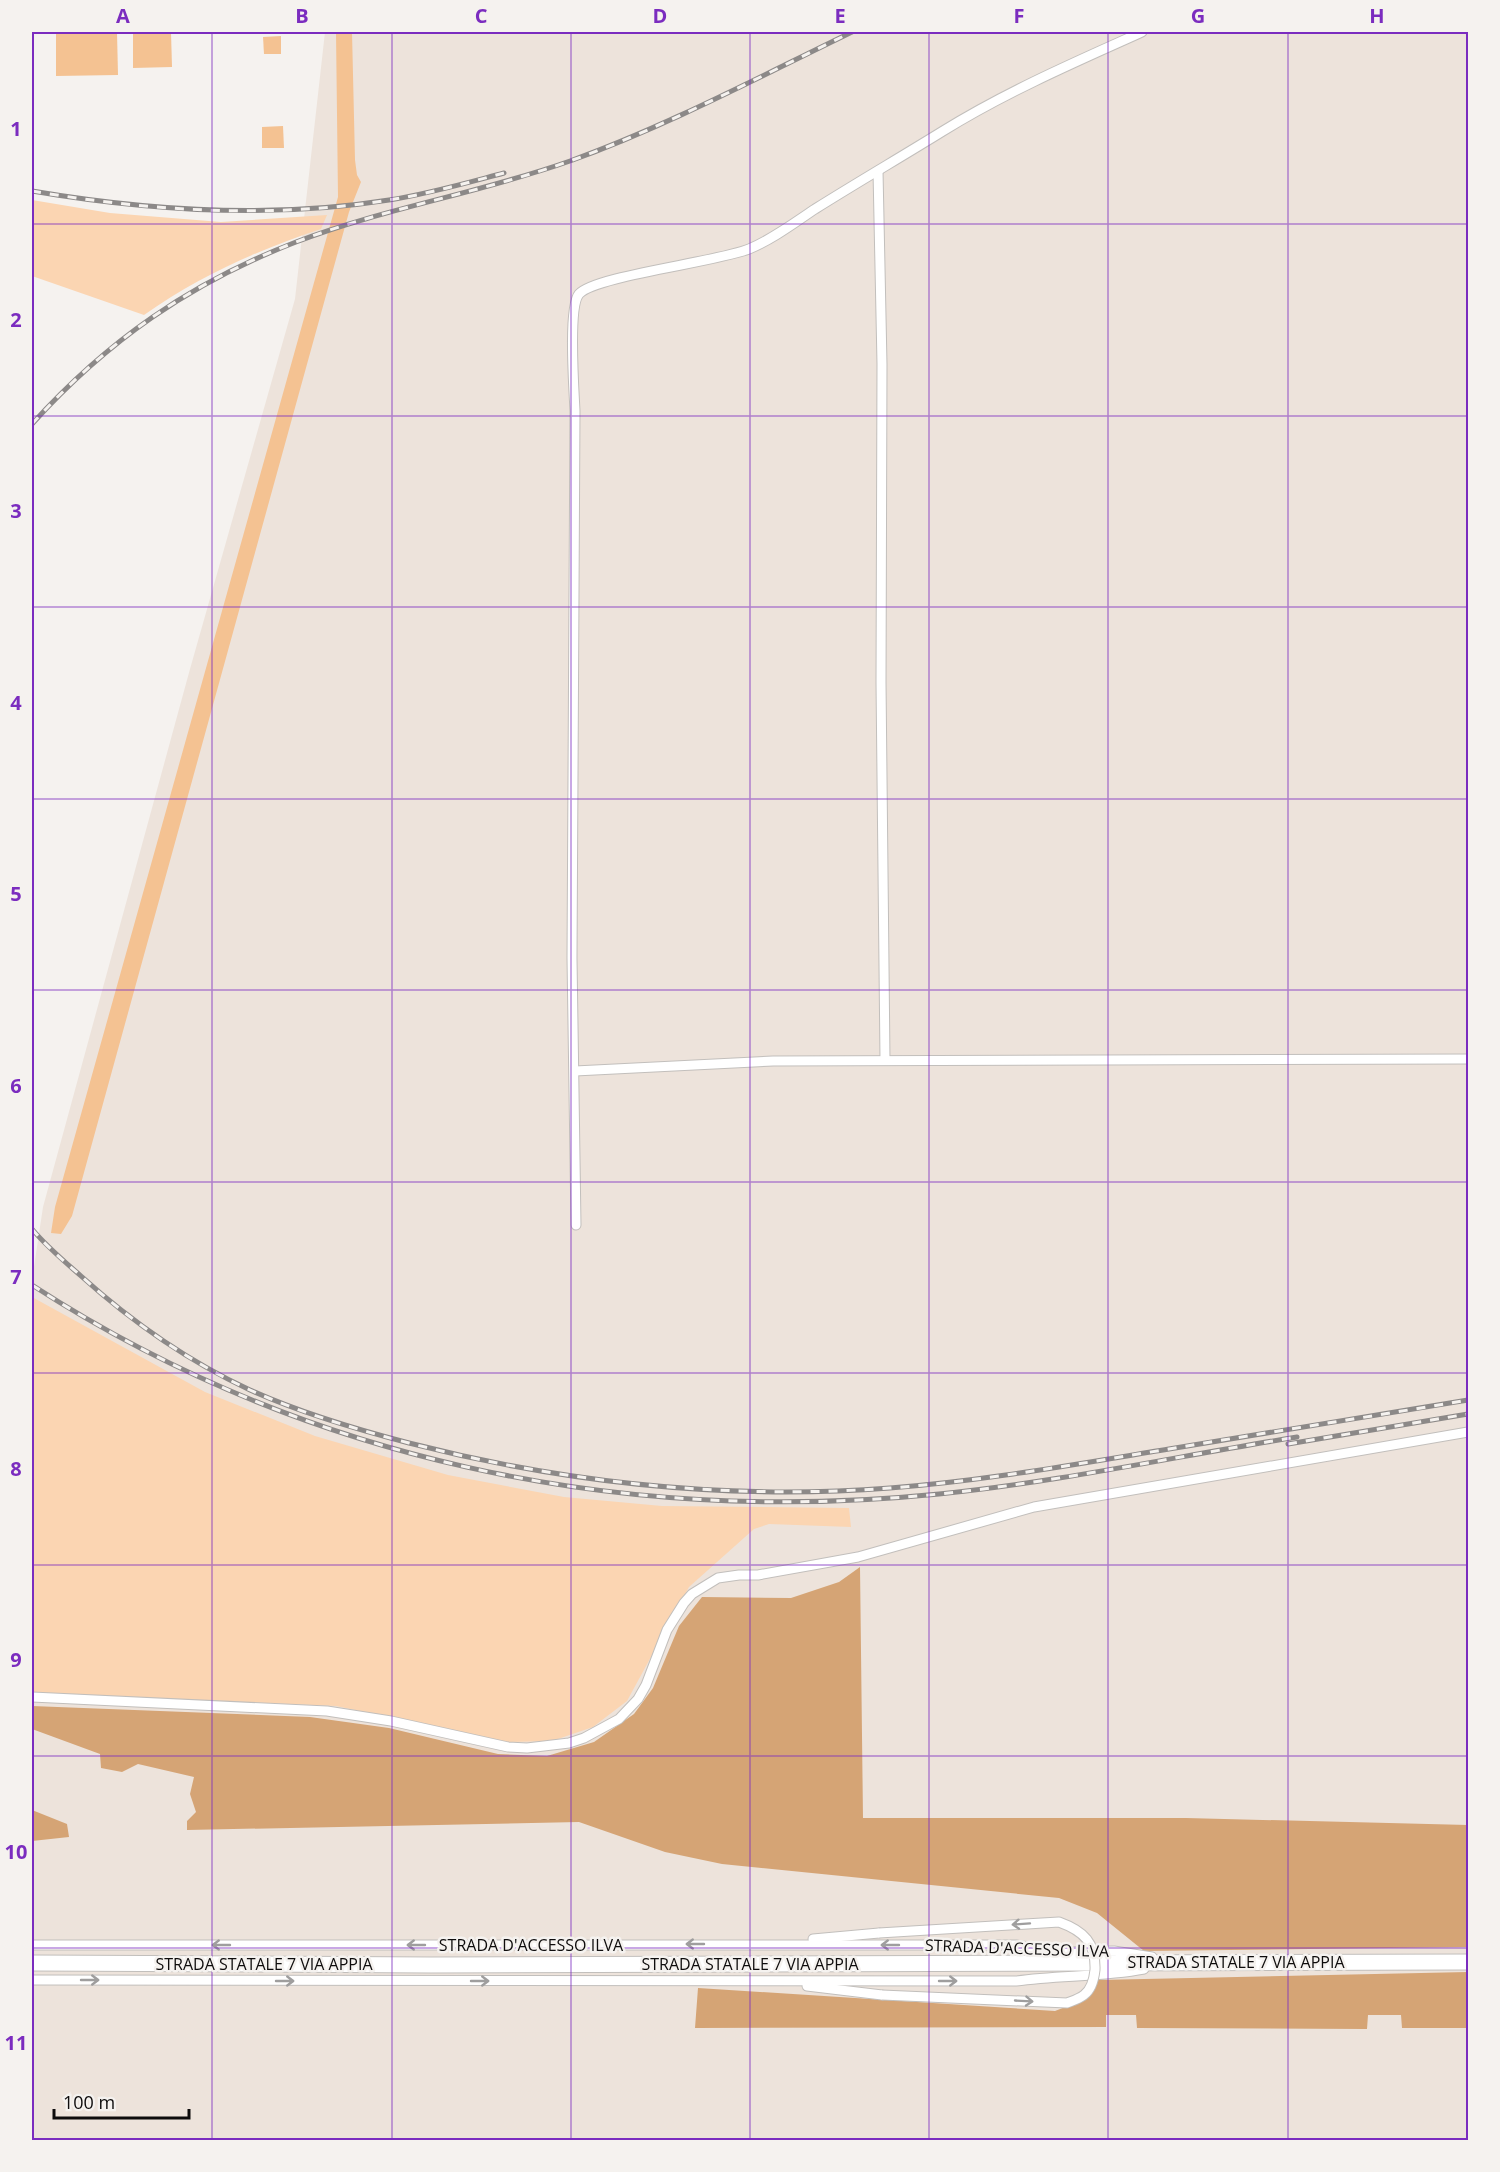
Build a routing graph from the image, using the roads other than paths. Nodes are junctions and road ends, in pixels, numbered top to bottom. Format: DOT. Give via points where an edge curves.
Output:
graph roads {
  1 [pos="1142,32"];
  2 [pos="878,171"];
  3 [pos="1468,1059"];
  4 [pos="885,1060"];
  5 [pos="574,1071"];
  6 [pos="576,1225"];
  7 [pos="1468,1432"];
  8 [pos="32,1697"];
  9 [pos="761,1944"];
  10 [pos="32,1945"];
  11 [pos="1178,1962"];
  12 [pos="1468,1962"];
  13 [pos="32,1963"];
  14 [pos="32,1980"];
  15 [pos="762,1981"];
  1 -- 2 [label="street" via="987,106"];
  2 -- 4 [label="street"];
  2 -- 5 [label="street" via="750,249 624,277 581,292 576,299"];
  3 -- 4 [label="street"];
  4 -- 5 [label="street" via="761,1061"];
  5 -- 6 [label="street"];
  7 -- 8 [label="street" via="1034,1507 858,1557 718,1578 692,1594 675,1615 646,1685 629,1709 619,1719 569,1743 508,1747 327,1711"];
  9 -- 10 [label="street, STRADA D'ACCESSO ILVA, one-way"];
  11 -- 9 [label="street, STRADA D'ACCESSO ILVA, one-way" via="1114,1951 1056,1952 1016,1945"];
  15 -- 9 [label="street, one-way, bridge" via="882,1995 1067,2003 1084,1995 1094,1981 1096,1953 1086,1937 1059,1922"];
  11 -- 12 [label="main road, STRADA STATALE 7 VIA APPIA"];
  11 -- 13 [label="main road, STRADA STATALE 7 VIA APPIA"];
  15 -- 11 [label="street, STRADA D'ACCESSO ILVA, one-way" via="1016,1981 1113,1975"];
  14 -- 15 [label="street, STRADA D'ACCESSO ILVA, one-way"];
}
